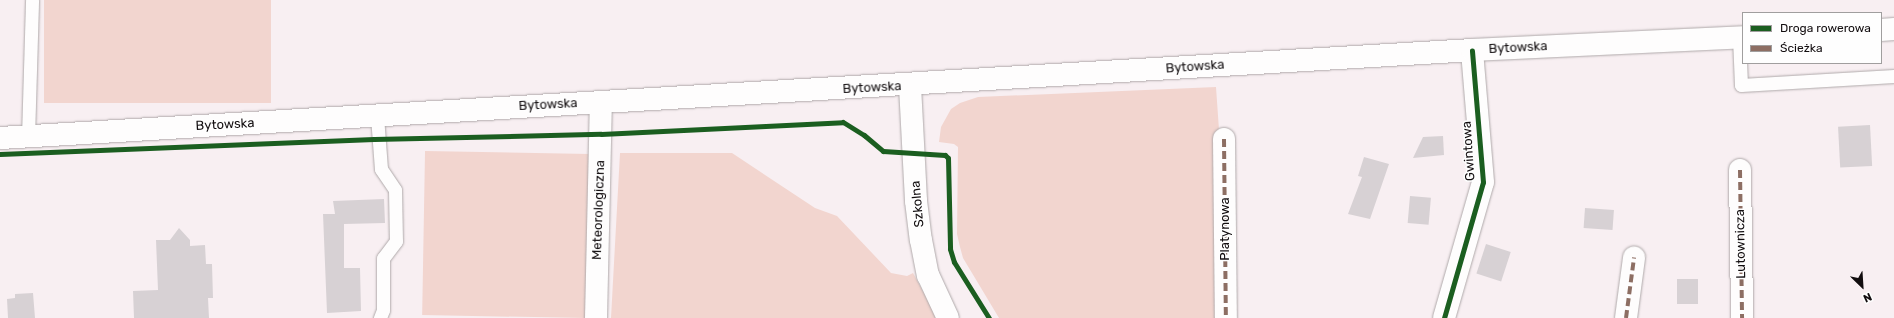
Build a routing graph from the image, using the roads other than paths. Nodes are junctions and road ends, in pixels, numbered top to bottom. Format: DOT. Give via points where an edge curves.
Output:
graph roads {
  1 [pos="32,0"];
  2 [pos="1894,29"];
  3 [pos="1882,30"];
  4 [pos="1741,37"];
  5 [pos="1472,50"];
  6 [pos="1894,76"];
  7 [pos="910,86"];
  8 [pos="602,102"];
  9 [pos="377,116"];
  10 [pos="28,137"];
  11 [pos="0,138"];
  12 [pos="1224,139"];
  13 [pos="1740,170"];
  14 [pos="1634,258"];
  15 [pos="380,318"];
  16 [pos="596,318"];
  17 [pos="948,318"];
  18 [pos="1226,318"];
  19 [pos="1444,318"];
  20 [pos="1626,318"];
  21 [pos="1742,318"];
  1 -- 10 [label="lane"];
  2 -- 3 [label="main road"];
  4 -- 5 [label="main road, Bytowska"];
  4 -- 6 [label="lane" via="1741,85"];
  5 -- 7 [label="main road, Bytowska"];
  5 -- 19 [label="main road, Gwintowa" via="1483,182"];
  7 -- 8 [label="main road, Bytowska"];
  7 -- 17 [label="main road, Szkolna" via="916,201 921,240 928,275"];
  8 -- 9 [label="main road, Bytowska"];
  8 -- 16 [label="main road, Meteorologiczna"];
  9 -- 10 [label="main road, Bytowska"];
  9 -- 15 [label="lane" via="381,169 395,190 396,241 383,258 383,310"];
  10 -- 11 [label="main road, Bytowska"];
  12 -- 18 [label="main road, Platynowa"];
  13 -- 21 [label="main road, Lutownicza"];
  14 -- 20 [label="main road"];
}
